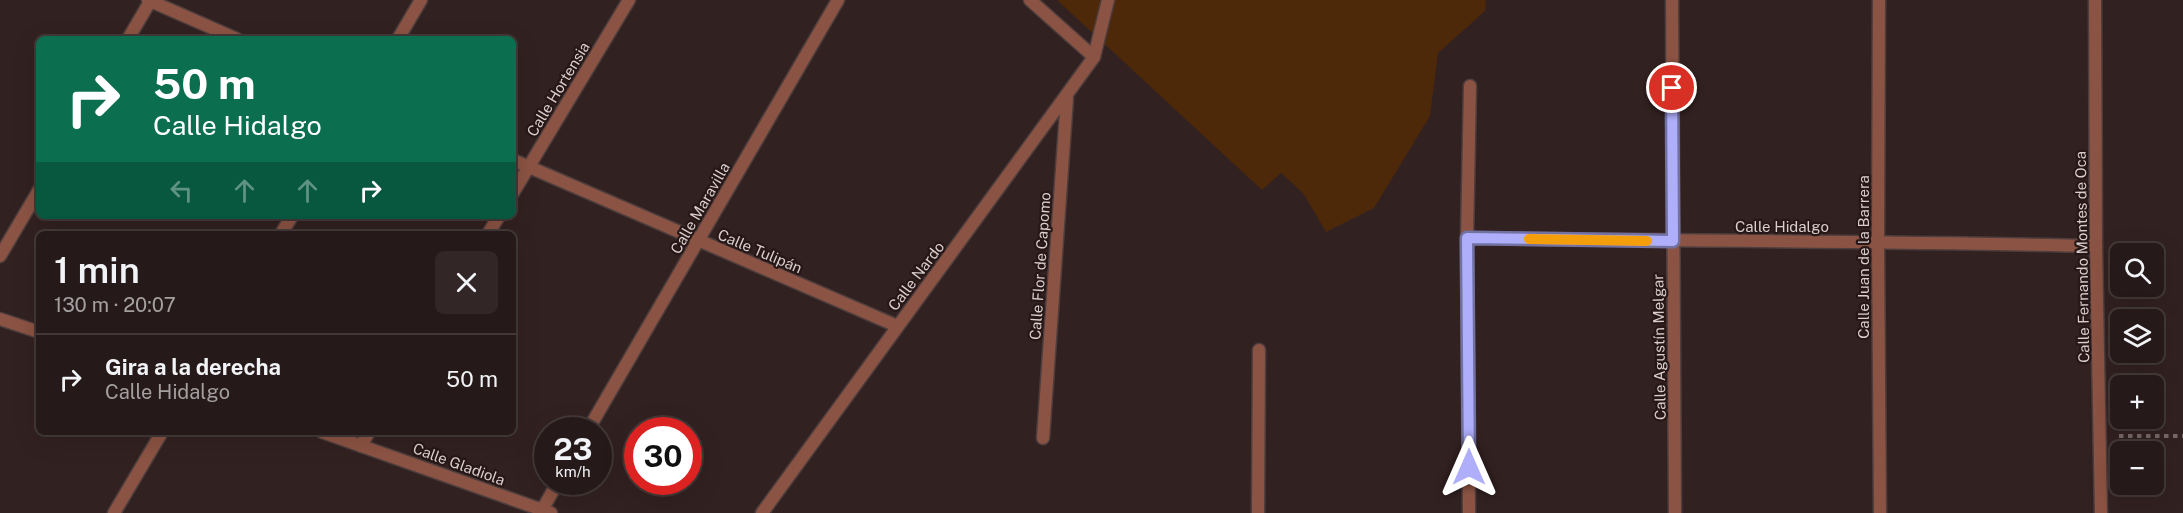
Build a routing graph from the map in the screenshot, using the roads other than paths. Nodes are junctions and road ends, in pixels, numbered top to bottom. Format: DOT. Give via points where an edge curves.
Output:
graph roads {
  1 [pos="150,0"];
  2 [pos="421,0"];
  3 [pos="629,0"];
  4 [pos="838,0"];
  5 [pos="1030,0"];
  6 [pos="1108,0"];
  7 [pos="1672,0"];
  8 [pos="1879,0"];
  9 [pos="2095,0"];
  10 [pos="130,36"];
  11 [pos="230,36"];
  12 [pos="400,36"];
  13 [pos="1094,57"];
  14 [pos="1470,86"];
  15 [pos="1067,96"];
  16 [pos="516,161"];
  17 [pos="529,167"];
  18 [pos="516,188"];
  19 [pos="36,195"];
  20 [pos="1467,238"];
  21 [pos="698,241"];
  22 [pos="1673,241"];
  23 [pos="1878,241"];
  24 [pos="2096,246"];
  25 [pos="0,256"];
  26 [pos="0,319"];
  27 [pos="897,326"];
  28 [pos="36,331"];
  29 [pos="1259,350"];
  30 [pos="596,417"];
  31 [pos="160,435"];
  32 [pos="330,435"];
  33 [pos="367,435"];
  34 [pos="1043,438"];
  35 [pos="361,446"];
  36 [pos="553,495"];
  37 [pos="546,511"];
  38 [pos="114,513"];
  39 [pos="762,513"];
  40 [pos="1258,513"];
  41 [pos="1469,513"];
  42 [pos="1675,513"];
  43 [pos="1880,513"];
  44 [pos="2101,513"];
  1 -- 10 [label="street"];
  1 -- 11 [label="street"];
  2 -- 12 [label="street"];
  3 -- 17 [label="street, Calle Hortensia"];
  4 -- 21 [label="street, Calle Maravilla"];
  5 -- 13 [label="street"];
  6 -- 13 [label="street"];
  7 -- 22 [label="street, Calle Agustín Melgar"];
  8 -- 23 [label="street, Calle Juan de la Barrera"];
  9 -- 24 [label="street, Calle Fernando Montes de Oca"];
  13 -- 15 [label="street, Calle Nardo"];
  14 -- 20 [label="street"];
  15 -- 27 [label="street, Calle Nardo"];
  15 -- 34 [label="street, Calle Flor de Capomo"];
  16 -- 17 [label="street, Calle Tulipán"];
  17 -- 18 [label="street, Calle Hortensia"];
  17 -- 21 [label="street, Calle Tulipán"];
  19 -- 25 [label="street"];
  20 -- 22 [label="street, Calle Hidalgo"];
  20 -- 41 [label="street"];
  21 -- 27 [label="street, Calle Tulipán"];
  21 -- 30 [label="street, Calle Maravilla"];
  22 -- 23 [label="street, Calle Hidalgo"];
  22 -- 42 [label="street, Calle Agustín Melgar"];
  23 -- 24 [label="street, Calle Hidalgo"];
  23 -- 43 [label="street, Calle Juan de la Barrera"];
  24 -- 44 [label="street, Calle Fernando Montes de Oca"];
  26 -- 28 [label="street"];
  27 -- 39 [label="street, Calle Nardo"];
  29 -- 40 [label="street"];
  31 -- 38 [label="street"];
  32 -- 35 [label="street, Calle Gladiola"];
  33 -- 35 [label="street"];
  35 -- 37 [label="street, Calle Gladiola"];
  36 -- 37 [label="street"];
}
